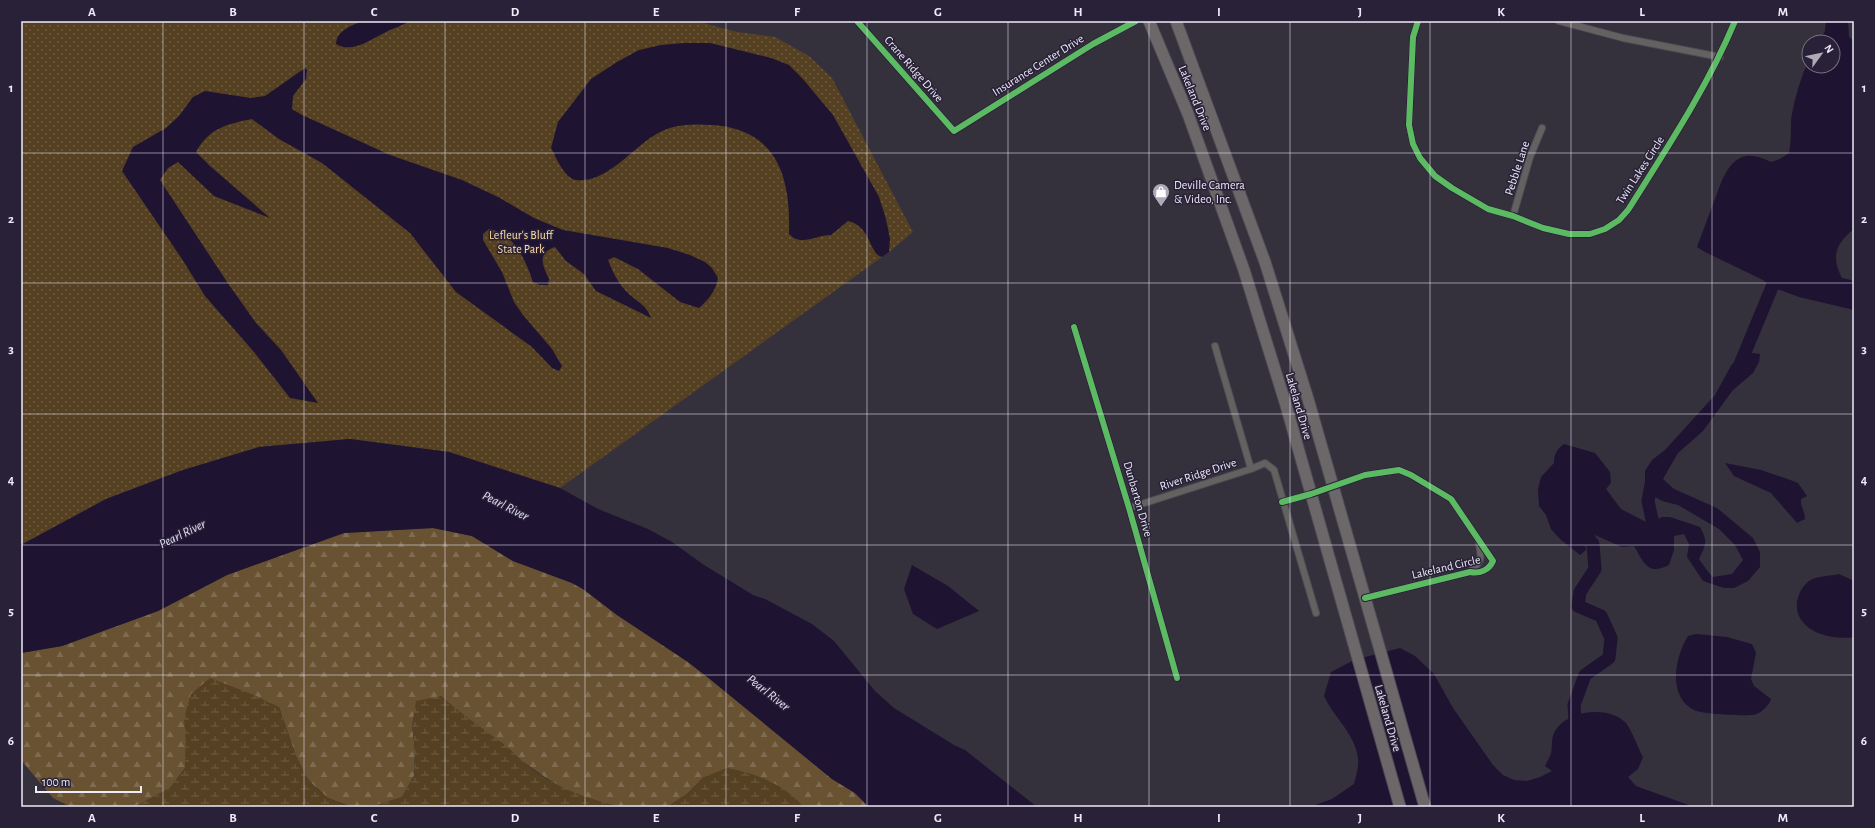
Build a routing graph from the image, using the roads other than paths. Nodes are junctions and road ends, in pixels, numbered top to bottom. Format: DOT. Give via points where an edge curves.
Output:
graph roads {
  1 [pos="857,21"];
  2 [pos="1136,21"];
  3 [pos="1149,21"];
  4 [pos="1176,21"];
  5 [pos="1418,21"];
  6 [pos="1559,21"];
  7 [pos="1735,21"];
  8 [pos="1720,57"];
  9 [pos="1542,128"];
  10 [pos="954,131"];
  11 [pos="1513,216"];
  12 [pos="1074,327"];
  13 [pos="1215,346"];
  14 [pos="1251,469"];
  15 [pos="1332,485"];
  16 [pos="1311,494"];
  17 [pos="1282,502"];
  18 [pos="1130,508"];
  19 [pos="1479,541"];
  20 [pos="1470,572"];
  21 [pos="1365,598"];
  22 [pos="1316,613"];
  23 [pos="1177,678"];
  24 [pos="1400,807"];
  25 [pos="1425,807"];
  1 -- 10 [label="street, Crane Ridge Drive"];
  2 -- 10 [label="street, Insurance Center Drive" via="1093,44"];
  3 -- 16 [label="highway, Lakeland Drive" via="1190,121 1244,270"];
  4 -- 15 [label="highway, Lakeland Drive" via="1265,262"];
  5 -- 11 [label="street, Twin Lakes Circle" via="1413,37 1411,59 1409,126 1412,144 1435,176 1488,209"];
  6 -- 8 [label="street" via="1623,38"];
  7 -- 8 [label="street, Twin Lakes Circle"];
  8 -- 11 [label="street, Twin Lakes Circle" via="1689,113 1628,210 1619,220 1606,229 1590,234 1569,234 1543,228"];
  9 -- 11 [label="street, Pebble Lane" via="1530,157"];
  12 -- 18 [label="street, Dunbarton Drive"];
  13 -- 14 [label="street"];
  14 -- 17 [label="street, River Ridge Drive" via="1265,463 1274,470"];
  14 -- 18 [label="street, River Ridge Drive"];
  15 -- 16 [label="street, Lakeland Circle"];
  15 -- 19 [label="street, Lakeland Circle" via="1365,475 1399,470 1451,498"];
  15 -- 21 [label="highway, Lakeland Drive"];
  16 -- 17 [label="street, Lakeland Circle"];
  16 -- 24 [label="highway, Lakeland Drive"];
  17 -- 22 [label="street"];
  18 -- 23 [label="street, Dunbarton Drive"];
  19 -- 20 [label="street, Lakeland Circle" via="1481,557"];
  19 -- 20 [label="street, Lakeland Circle" via="1493,561 1487,570"];
  20 -- 21 [label="street, Lakeland Circle"];
  21 -- 25 [label="highway, Lakeland Drive"];
}
